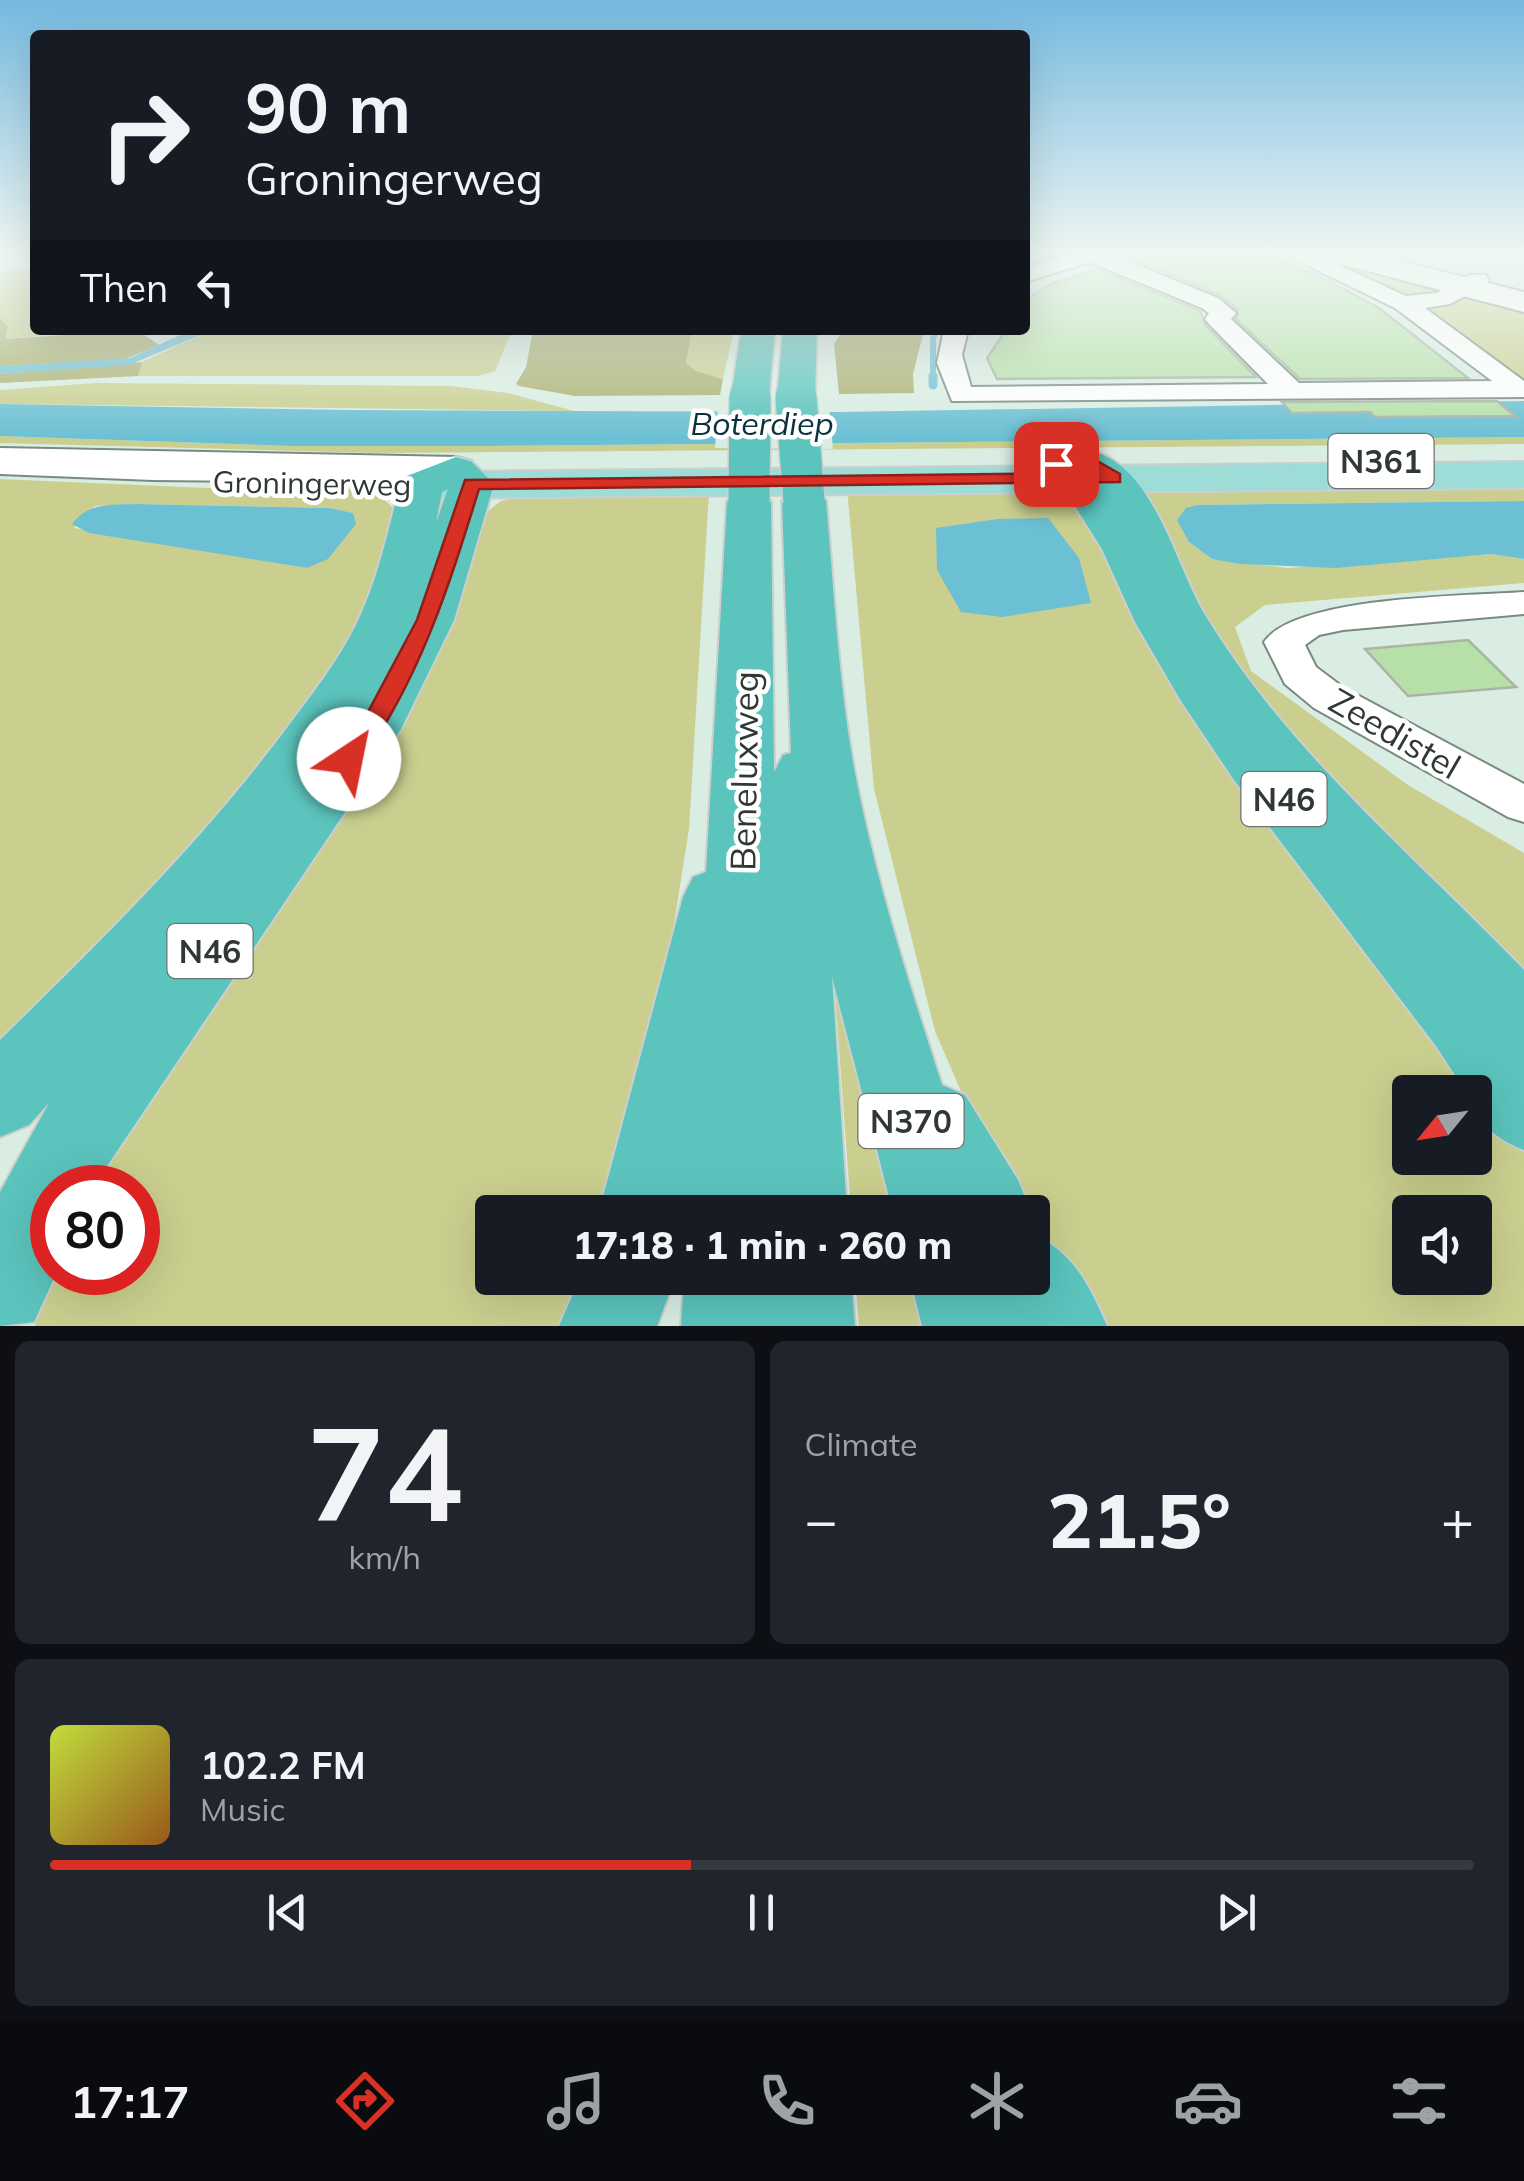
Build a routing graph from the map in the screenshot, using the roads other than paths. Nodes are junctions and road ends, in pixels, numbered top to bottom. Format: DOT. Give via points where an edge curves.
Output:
graph roads {
  1 [pos="1221,315"];
  2 [pos="1421,315"];
  3 [pos="757,335"];
  4 [pos="800,335"];
  5 [pos="954,335"];
  6 [pos="1518,389"];
  7 [pos="1291,391"];
  8 [pos="1524,460"];
  9 [pos="0,461"];
  10 [pos="1095,473"];
  11 [pos="0,474"];
  12 [pos="1524,475"];
  13 [pos="418,478"];
  14 [pos="1524,604"];
  15 [pos="814,673"];
  16 [pos="744,787"];
  17 [pos="1524,805"];
  18 [pos="1524,1024"];
  19 [pos="884,1029"];
  20 [pos="0,1097"];
  21 [pos="1524,1109"];
  22 [pos="648,1195"];
  23 [pos="733,1195"];
  24 [pos="801,1195"];
  25 [pos="933,1195"];
  26 [pos="977,1195"];
  27 [pos="0,1288"];
  28 [pos="621,1295"];
  29 [pos="731,1295"];
  30 [pos="805,1295"];
  31 [pos="962,1295"];
  32 [pos="1036,1295"];
  33 [pos="608,1326"];
  34 [pos="730,1326"];
  35 [pos="806,1326"];
  36 [pos="971,1326"];
  37 [pos="1058,1326"];
  1 -- 7 [label="street" via="1217,319"];
  2 -- 6 [label="street"];
  3 -- 16 [label="highway, Beneluxweg, bridge" via="750,397"];
  4 -- 15 [label="highway, Beneluxweg, bridge" via="796,397"];
  5 -- 7 [label="street" via="947,351 962,396"];
  6 -- 7 [label="street"];
  8 -- 10 [label="main road, Groningerweg / N361"];
  9 -- 13 [label="main road, Groningerweg"];
  10 -- 12 [label="main road, Groningerweg / N361"];
  10 -- 13 [label="main road, Groningerweg / N361"];
  10 -- 18 [label="highway, N46" via="1131,504 1181,618 1274,753"];
  10 -- 21 [label="highway, N46" via="1161,622 1201,688 1464,1021"];
  11 -- 13 [label="main road, Groningerweg"];
  13 -- 20 [label="highway, N46" via="401,577 382,626 321,724 148,942"];
  13 -- 27 [label="highway, N46" via="428,620 371,729 77,1136"];
  14 -- 17 [label="street, Zeedistel" via="1343,618 1306,627 1284,642 1299,674 1330,698"];
  15 -- 19 [label="highway" via="829,802"];
  15 -- 24 [label="highway" via="793,912"];
  16 -- 22 [label="highway"];
  16 -- 23 [label="highway, Beneluxweg"];
  19 -- 25 [label="highway, N370"];
  19 -- 26 [label="highway"];
  28 -- 33 [label="highway"];
  29 -- 34 [label="highway"];
  30 -- 35 [label="highway"];
  31 -- 36 [label="highway"];
  32 -- 37 [label="highway"];
}
